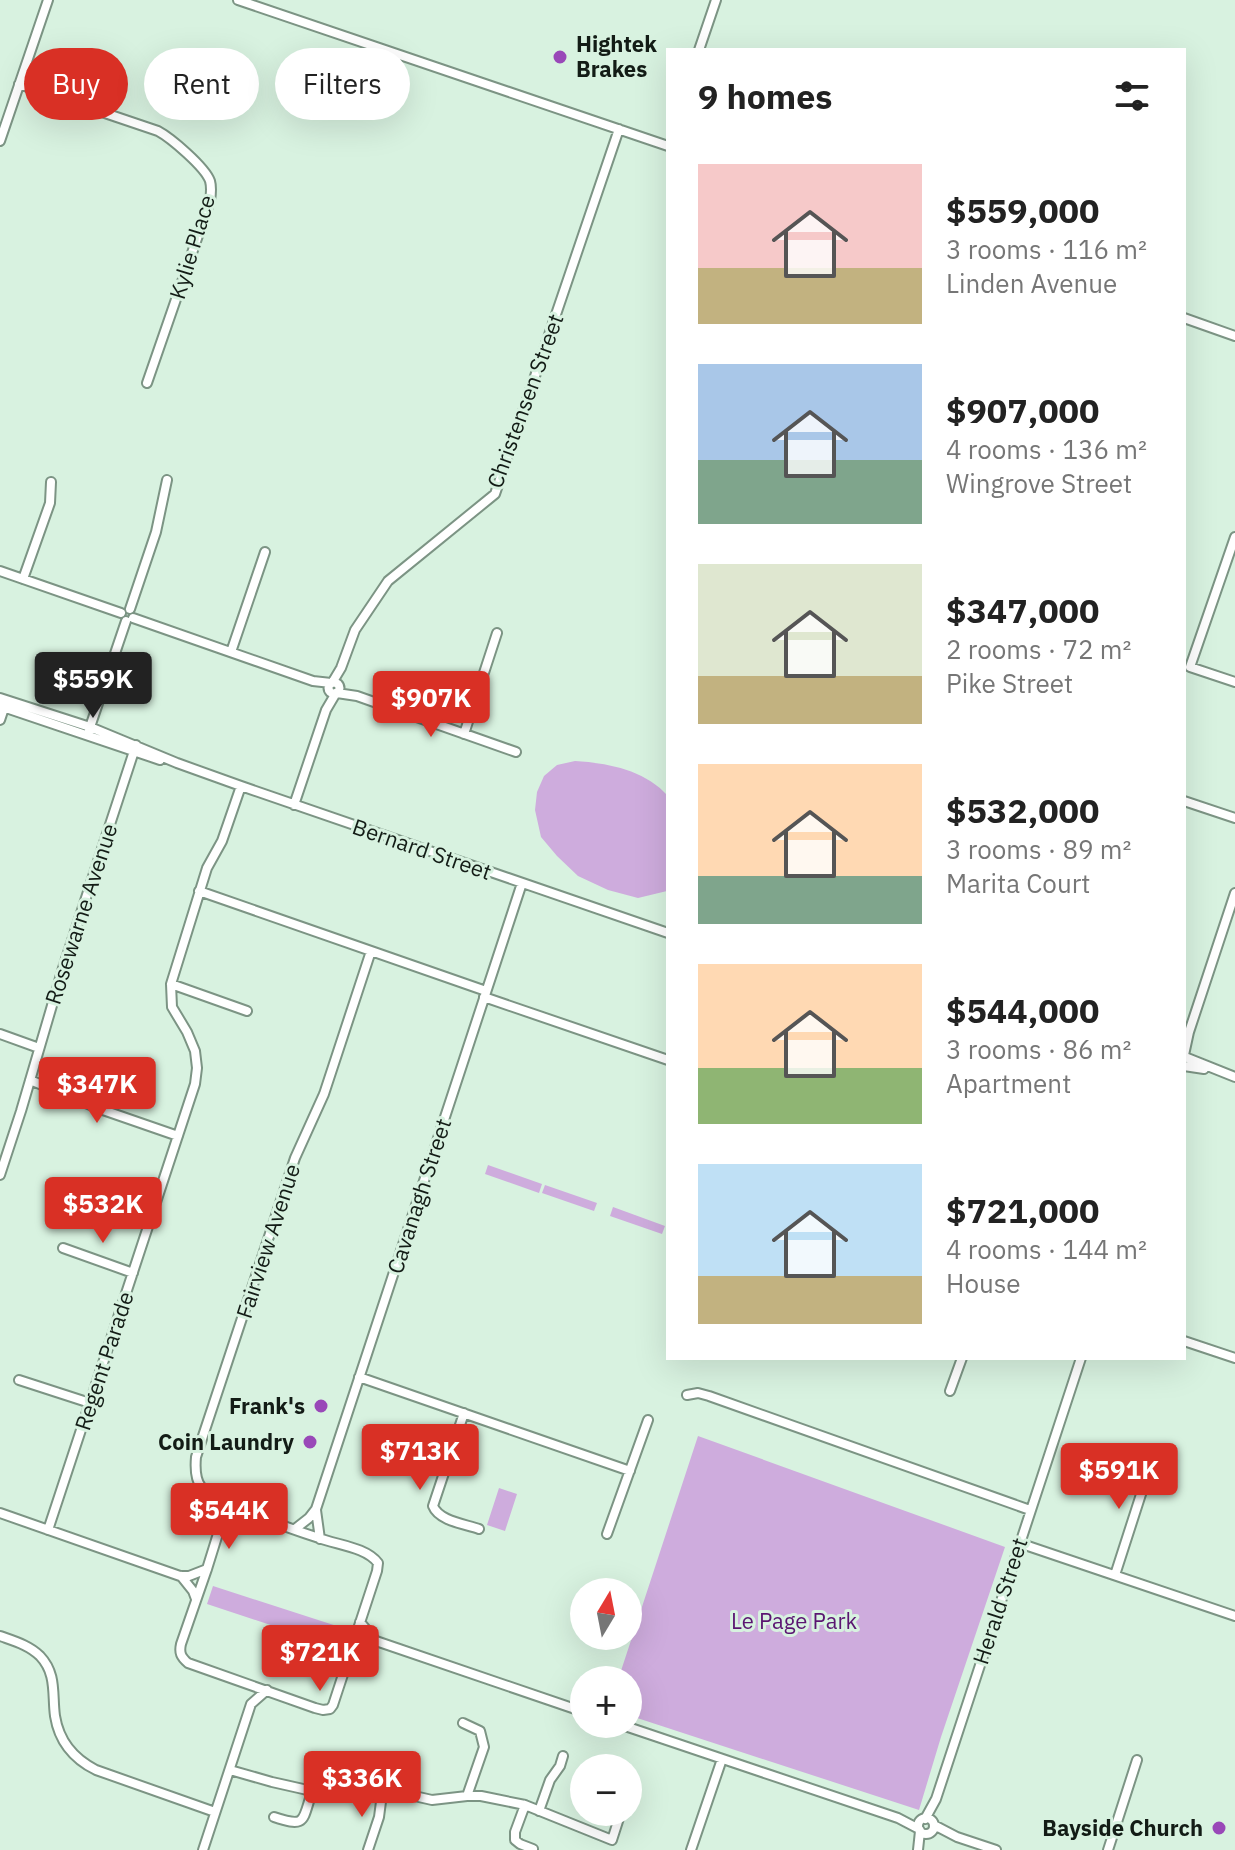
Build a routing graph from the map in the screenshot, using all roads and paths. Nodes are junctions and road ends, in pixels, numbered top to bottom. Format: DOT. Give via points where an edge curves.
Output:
graph roads {
  1 [pos="48,0"];
  2 [pos="238,0"];
  3 [pos="716,0"];
  4 [pos="700,48"];
  5 [pos="19,84"];
  6 [pos="619,129"];
  7 [pos="0,141"];
  8 [pos="666,144"];
  9 [pos="1186,319"];
  10 [pos="1235,336"];
  11 [pos="147,383"];
  12 [pos="167,480"];
  13 [pos="51,482"];
  14 [pos="1235,537"];
  15 [pos="265,552"];
  16 [pos="0,571"];
  17 [pos="23,579"];
  18 [pos="127,615"];
  19 [pos="497,633"];
  20 [pos="231,652"];
  21 [pos="1235,682"];
  22 [pos="334,688"];
  23 [pos="3,703"];
  24 [pos="0,720"];
  25 [pos="88,731"];
  26 [pos="464,734"];
  27 [pos="135,749"];
  28 [pos="516,752"];
  29 [pos="241,786"];
  30 [pos="1186,802"];
  31 [pos="294,805"];
  32 [pos="1235,818"];
  33 [pos="522,883"];
  34 [pos="199,891"];
  35 [pos="1235,893"];
  36 [pos="666,932"];
  37 [pos="371,951"];
  38 [pos="171,984"];
  39 [pos="485,994"];
  40 [pos="247,1011"];
  41 [pos="0,1034"];
  42 [pos="1186,1035"];
  43 [pos="39,1048"];
  44 [pos="666,1059"];
  45 [pos="1186,1061"];
  46 [pos="1235,1077"];
  47 [pos="30,1080"];
  48 [pos="178,1136"];
  49 [pos="0,1175"];
  50 [pos="63,1248"];
  51 [pos="133,1273"];
  52 [pos="1186,1342"];
  53 [pos="1235,1358"];
  54 [pos="961,1360"];
  55 [pos="1077,1360"];
  56 [pos="359,1377"];
  57 [pos="19,1380"];
  58 [pos="950,1391"];
  59 [pos="687,1395"];
  60 [pos="90,1403"];
  61 [pos="464,1413"];
  62 [pos="648,1420"];
  63 [pos="1153,1457"];
  64 [pos="630,1471"];
  65 [pos="213,1495"];
  66 [pos="316,1509"];
  67 [pos="245,1510"];
  68 [pos="1030,1510"];
  69 [pos="0,1513"];
  70 [pos="221,1524"];
  71 [pos="295,1529"];
  72 [pos="479,1529"];
  73 [pos="48,1530"];
  74 [pos="607,1534"];
  75 [pos="320,1539"];
  76 [pos="1019,1543"];
  77 [pos="207,1569"];
  78 [pos="1115,1575"];
  79 [pos="180,1576"];
  80 [pos="196,1599"];
  81 [pos="1234,1614"];
  82 [pos="360,1622"];
  83 [pos="0,1636"];
  84 [pos="376,1641"];
  85 [pos="352,1648"];
  86 [pos="245,1682"];
  87 [pos="267,1690"];
  88 [pos="251,1704"];
  89 [pos="570,1707"];
  90 [pos="463,1723"];
  91 [pos="642,1732"];
  92 [pos="563,1756"];
  93 [pos="722,1759"];
  94 [pos="1137,1760"];
  95 [pos="230,1770"];
  96 [pos="312,1792"];
  97 [pos="382,1794"];
  98 [pos="467,1796"];
  99 [pos="525,1805"];
  100 [pos="539,1811"];
  101 [pos="215,1812"];
  102 [pos="274,1817"];
  103 [pos="616,1826"];
  104 [pos="927,1827"];
  105 [pos="612,1840"];
  106 [pos="533,1849"];
  107 [pos="203,1850"];
  108 [pos="368,1850"];
  109 [pos="610,1850"];
  110 [pos="691,1850"];
  111 [pos="919,1850"];
  112 [pos="996,1850"];
  113 [pos="1108,1850"];
  1 -- 5 [label="street"];
  2 -- 6 [label="street"];
  3 -- 4 [label="street"];
  5 -- 7 [label="street"];
  5 -- 11 [label="street, Kylie Place" via="158,131 209,178 210,201"];
  6 -- 8 [label="street"];
  6 -- 22 [label="street, Christensen Street" via="495,494 388,581 355,630"];
  9 -- 10 [label="street"];
  12 -- 18 [label="street" via="156,532"];
  13 -- 17 [label="street" via="50,503"];
  14 -- 21 [label="street" via="1190,667"];
  15 -- 20 [label="street"];
  16 -- 17 [label="street"];
  17 -- 18 [label="street"];
  18 -- 20 [label="street"];
  18 -- 25 [label="street"];
  19 -- 26 [label="street"];
  20 -- 22 [label="street"];
  22 -- 26 [label="street"];
  22 -- 31 [label="street, Christensen Street"];
  23 -- 24 [label="street"];
  23 -- 25 [label="street, Bernard Street" via="38,709"];
  25 -- 27 [label="street, Bernard Street"];
  26 -- 28 [label="street"];
  27 -- 29 [label="street, Bernard Street"];
  27 -- 43 [label="street, Rosewarne Avenue"];
  29 -- 31 [label="street, Bernard Street"];
  29 -- 34 [label="street"];
  30 -- 32 [label="street"];
  31 -- 33 [label="street, Bernard Street"];
  33 -- 36 [label="street, Bernard Street"];
  33 -- 39 [label="street, Cavanagh Street"];
  34 -- 37 [label="street"];
  34 -- 38 [label="street"];
  35 -- 42 [label="street"];
  37 -- 39 [label="street"];
  37 -- 65 [label="street, Fairview Avenue" via="324,1094 295,1158 196,1457 199,1483"];
  38 -- 40 [label="street"];
  38 -- 48 [label="street, Regent Parade" via="172,1007 192,1042 197,1068"];
  39 -- 44 [label="street"];
  39 -- 56 [label="street, Cavanagh Street"];
  41 -- 43 [label="street"];
  43 -- 47 [label="street, Rosewarne Avenue"];
  45 -- 46 [label="street"];
  47 -- 48 [label="street"];
  47 -- 49 [label="street, Rosewarne Avenue"];
  48 -- 51 [label="street, Regent Parade"];
  50 -- 51 [label="street"];
  51 -- 60 [label="street, Regent Parade"];
  52 -- 53 [label="street"];
  54 -- 58 [label="street"];
  55 -- 68 [label="street, Herald Street"];
  56 -- 61 [label="street"];
  56 -- 66 [label="street, Cavanagh Street"];
  57 -- 60 [label="street"];
  59 -- 68 [label="street" via="709,1396"];
  60 -- 73 [label="street, Regent Parade"];
  61 -- 64 [label="street"];
  61 -- 72 [label="street" via="433,1506 440,1516"];
  62 -- 64 [label="street"];
  63 -- 78 [label="street"];
  64 -- 74 [label="street"];
  65 -- 67 [label="street"];
  65 -- 70 [label="street, Fairview Avenue"];
  66 -- 71 [label="street, Cavanagh Street"];
  66 -- 75 [label="street, Cavanagh Street"];
  67 -- 70 [label="street" via="233,1512"];
  67 -- 71 [label="street"];
  68 -- 76 [label="street, Herald Street"];
  69 -- 73 [label="street"];
  70 -- 77 [label="street"];
  71 -- 75 [label="street"];
  73 -- 79 [label="street"];
  75 -- 82 [label="street" via="378,1563"];
  76 -- 78 [label="street"];
  76 -- 104 [label="street, Herald Street"];
  77 -- 79 [label="street"];
  77 -- 80 [label="street"];
  78 -- 81 [label="street"];
  79 -- 80 [label="street"];
  80 -- 86 [label="street" via="181,1644 182,1658"];
  82 -- 84 [label="street"];
  82 -- 85 [label="street"];
  83 -- 101 [label="street" via="31,1649 46,1663 58,1728 80,1761"];
  84 -- 85 [label="street"];
  84 -- 89 [label="street"];
  85 -- 87 [label="street" via="330,1709"];
  86 -- 87 [label="street"];
  86 -- 88 [label="street"];
  87 -- 88 [label="street"];
  88 -- 95 [label="street"];
  90 -- 98 [label="street" via="480,1731 484,1747"];
  91 -- 93 [label="street"];
  92 -- 100 [label="street"];
  93 -- 104 [label="street"];
  93 -- 110 [label="street"];
  94 -- 113 [label="street"];
  95 -- 96 [label="street"];
  95 -- 101 [label="street"];
  96 -- 97 [label="street"];
  96 -- 102 [label="street" via="301,1821 293,1824"];
  97 -- 98 [label="street" via="432,1800"];
  97 -- 108 [label="street"];
  98 -- 99 [label="street"];
  99 -- 100 [label="street"];
  99 -- 106 [label="street" via="515,1840"];
  100 -- 105 [label="street"];
  101 -- 107 [label="street"];
  103 -- 105 [label="street"];
  104 -- 111 [label="street, Herald Street"];
  104 -- 112 [label="street"];
  105 -- 109 [label="street"];
}
